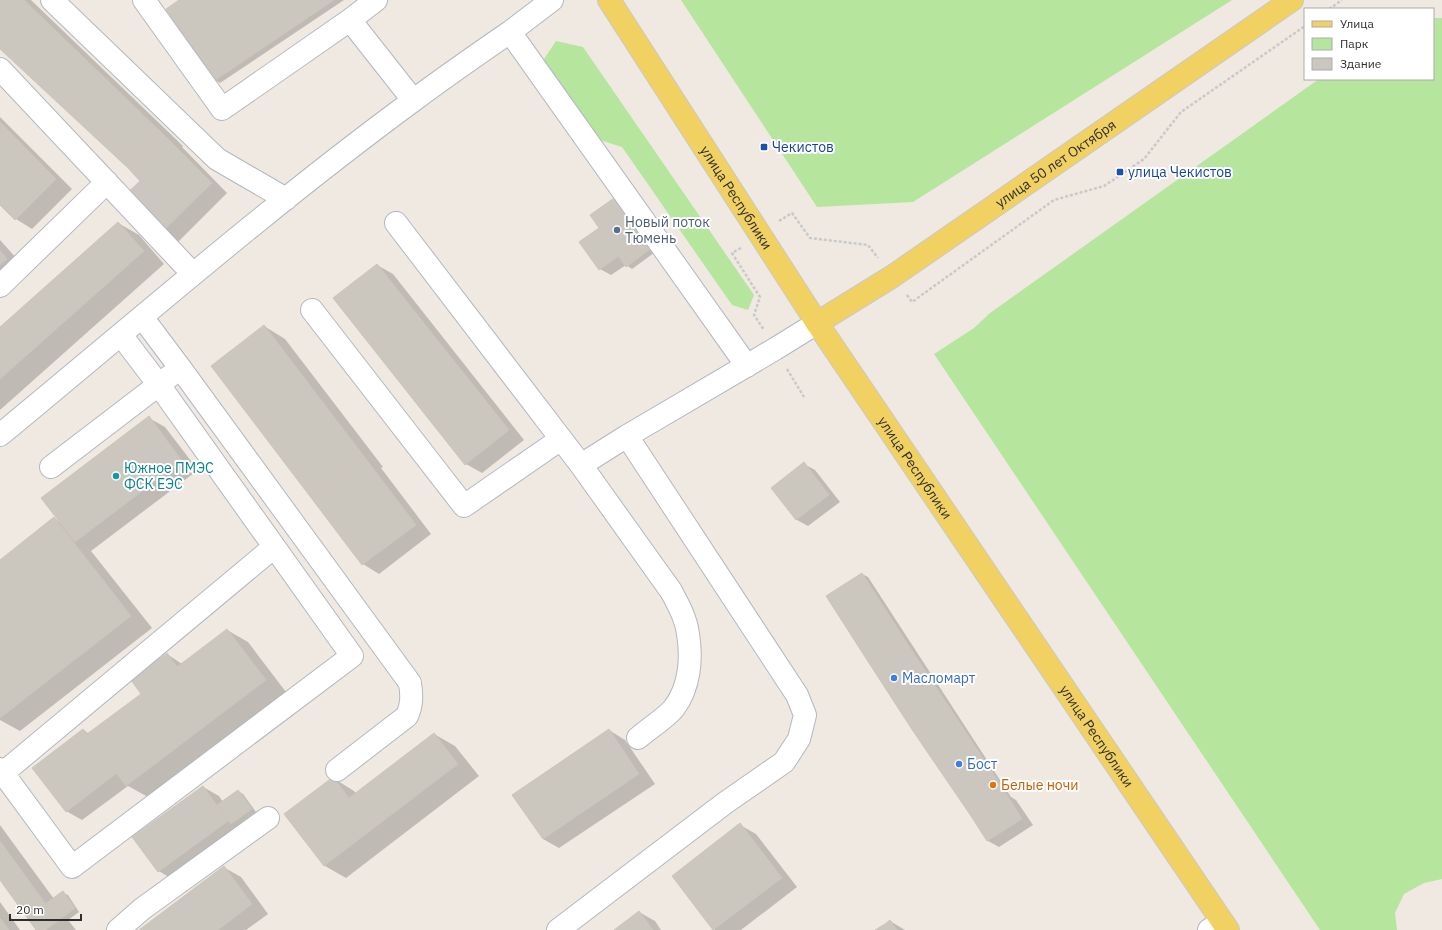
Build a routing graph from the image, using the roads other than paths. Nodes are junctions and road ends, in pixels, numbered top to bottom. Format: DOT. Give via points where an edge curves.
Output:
graph roads {
  1 [pos="52,0"];
  2 [pos="144,0"];
  3 [pos="376,0"];
  4 [pos="552,0"];
  5 [pos="609,0"];
  6 [pos="1292,0"];
  7 [pos="350,20"];
  8 [pos="510,32"];
  9 [pos="0,69"];
  10 [pos="413,100"];
  11 [pos="107,182"];
  12 [pos="286,198"];
  13 [pos="396,222"];
  14 [pos="193,274"];
  15 [pos="0,286"];
  16 [pos="312,310"];
  17 [pos="142,317"];
  18 [pos="817,323"];
  19 [pos="121,335"];
  20 [pos="747,366"];
  21 [pos="181,368"];
  22 [pos="159,385"];
  23 [pos="0,435"];
  24 [pos="627,436"];
  25 [pos="561,439"];
  26 [pos="580,465"];
  27 [pos="51,467"];
  28 [pos="274,547"];
  29 [pos="638,738"];
  30 [pos="2,770"];
  31 [pos="337,770"];
  32 [pos="268,818"];
  33 [pos="1219,927"];
  34 [pos="118,930"];
  35 [pos="558,930"];
  1 -- 12 [label="lane" via="217,159"];
  2 -- 7 [label="lane" via="222,109"];
  3 -- 7 [label="lane"];
  4 -- 8 [label="lane"];
  5 -- 18 [label="main road, улица Республики"];
  6 -- 18 [label="main road, улица 50 лет Октября" via="893,276"];
  7 -- 10 [label="lane"];
  8 -- 10 [label="lane"];
  8 -- 20 [label="lane"];
  9 -- 11 [label="lane"];
  10 -- 12 [label="lane"];
  11 -- 14 [label="lane"];
  11 -- 15 [label="lane"];
  12 -- 14 [label="lane"];
  13 -- 25 [label="lane"];
  14 -- 17 [label="lane"];
  16 -- 25 [label="lane" via="464,506"];
  17 -- 19 [label="lane"];
  17 -- 21 [label="lane"];
  18 -- 20 [label="lane"];
  18 -- 33 [label="main road, улица Республики"];
  19 -- 22 [label="lane"];
  19 -- 23 [label="lane"];
  20 -- 24 [label="lane"];
  21 -- 22 [label="lane"];
  21 -- 31 [label="lane" via="410,683 411,707 407,716"];
  22 -- 27 [label="lane"];
  22 -- 28 [label="lane"];
  24 -- 26 [label="lane"];
  24 -- 35 [label="lane" via="797,694 805,715 799,739 784,762 724,803"];
  25 -- 26 [label="lane"];
  26 -- 29 [label="lane" via="671,591 688,632 690,664 684,689 673,708"];
  28 -- 30 [label="lane"];
  28 -- 30 [label="lane" via="352,656 72,867"];
  32 -- 34 [label="lane" via="142,909"];
}
